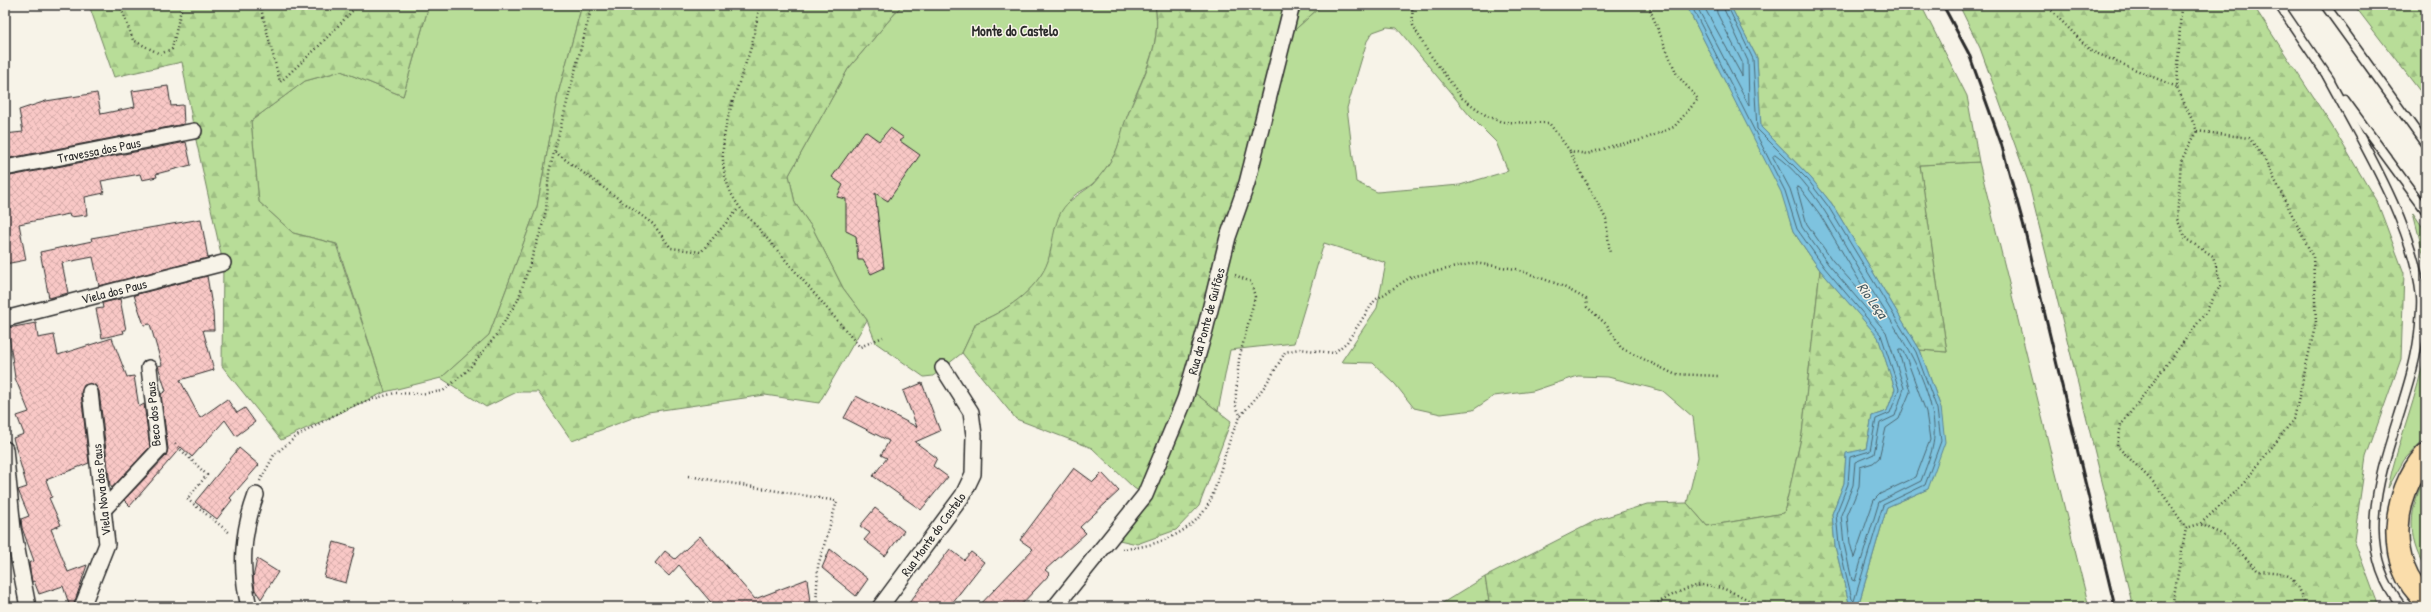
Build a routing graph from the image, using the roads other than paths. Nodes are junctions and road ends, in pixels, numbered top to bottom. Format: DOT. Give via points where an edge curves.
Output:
graph roads {
  1 [pos="1292,5"];
  2 [pos="2279,5"];
  3 [pos="2325,5"];
  4 [pos="2327,76"];
  5 [pos="194,131"];
  6 [pos="2426,145"];
  7 [pos="5,168"];
  8 [pos="2426,211"];
  9 [pos="223,263"];
  10 [pos="5,319"];
  11 [pos="149,368"];
  12 [pos="943,368"];
  13 [pos="90,392"];
  14 [pos="5,449"];
  15 [pos="2426,456"];
  16 [pos="256,495"];
  17 [pos="103,510"];
  18 [pos="2426,600"];
  19 [pos="28,607"];
  20 [pos="82,607"];
  21 [pos="249,607"];
  22 [pos="880,607"];
  23 [pos="1055,607"];
  24 [pos="2402,607"];
  1 -- 23 [label="street, Rua da Ponte de Guifões" via="1247,183 1217,278 1205,330 1182,406 1145,495"];
  2 -- 4 [label="lane"];
  3 -- 6 [label="lane"];
  4 -- 8 [label="lane"];
  4 -- 24 [label="lane" via="2391,198 2410,249 2422,298 2419,340 2412,376 2384,464 2374,513 2373,538 2382,572 2392,595"];
  5 -- 7 [label="street, Travessa dos Paus"];
  9 -- 10 [label="street, Viela dos Paus"];
  11 -- 17 [label="street, Beco dos Paus" via="159,450"];
  12 -- 22 [label="street, Rua Monte do Castelo" via="971,412 974,441 973,474 963,495"];
  13 -- 17 [label="street, Viela Nova dos Paus"];
  14 -- 19 [label="street" via="14,529"];
  15 -- 18 [label="highway" via="2415,467 2406,486 2397,531 2407,577"];
  16 -- 21 [label="street" via="247,520 242,556"];
  17 -- 20 [label="street, Viela Nova dos Paus" via="107,544"];
}
